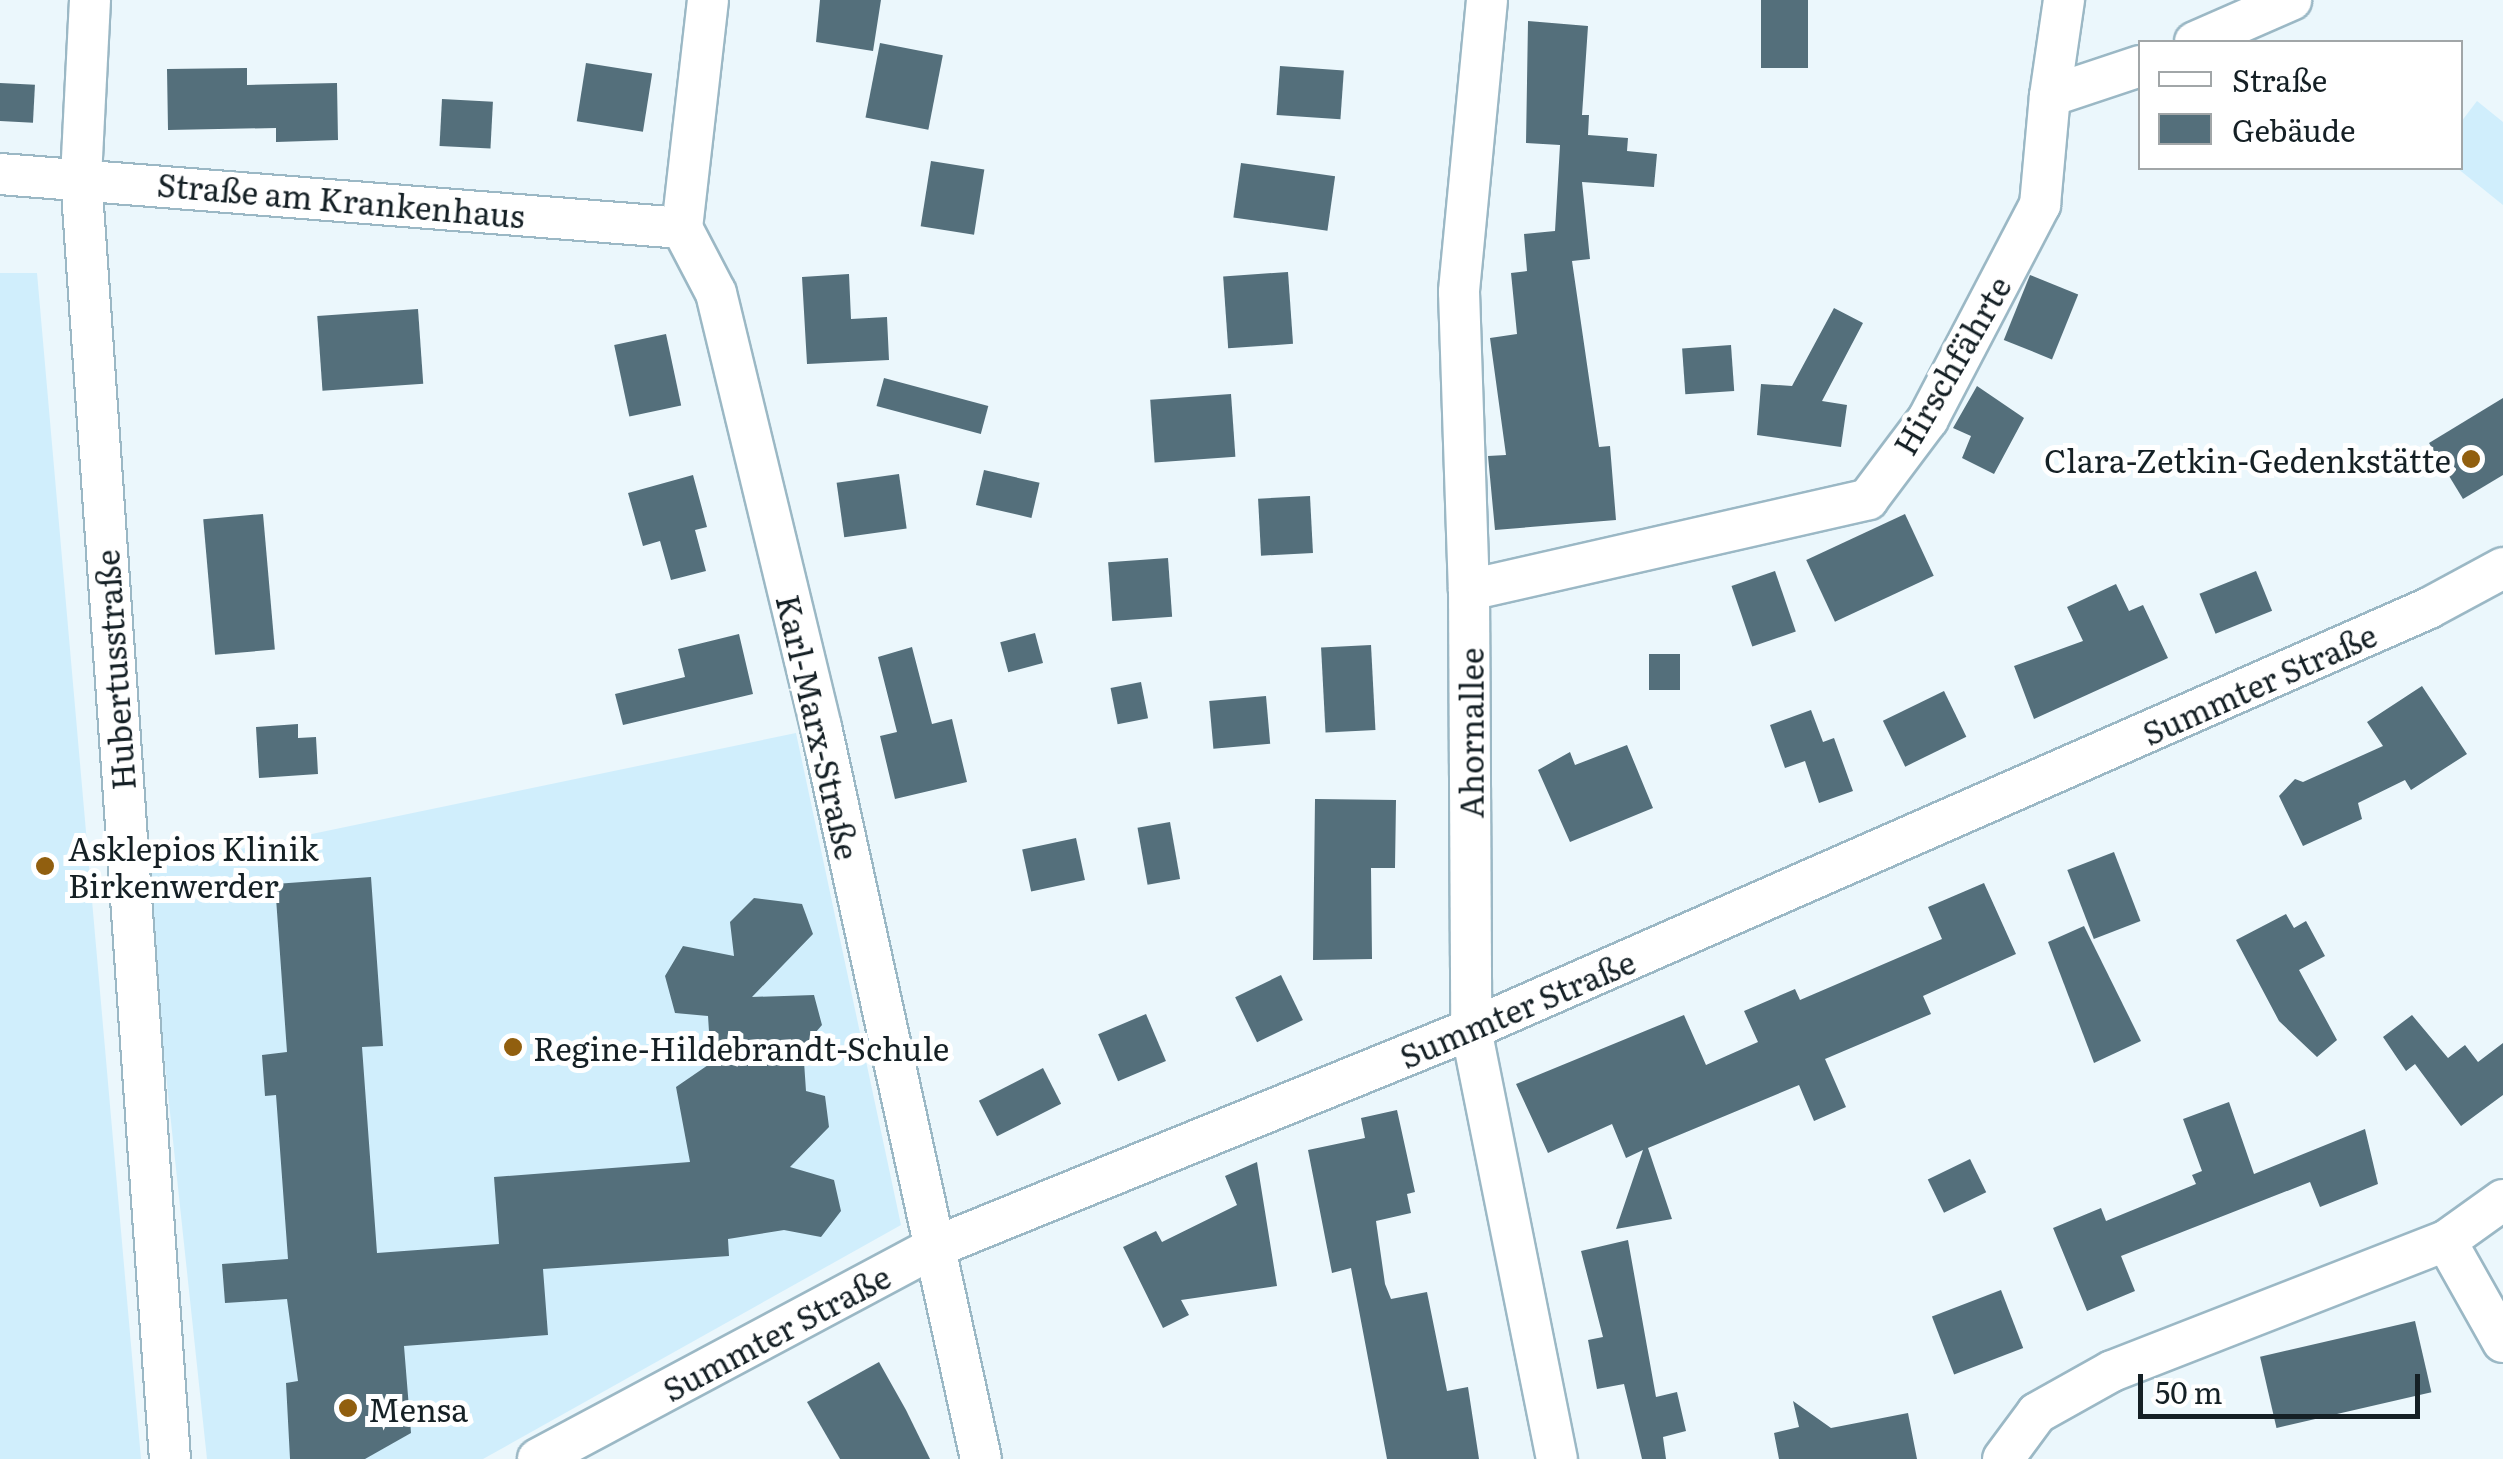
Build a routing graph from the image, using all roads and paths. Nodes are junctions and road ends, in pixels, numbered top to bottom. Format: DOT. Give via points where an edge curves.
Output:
graph roads {
  1 [pos="90,0"];
  2 [pos="708,0"];
  3 [pos="1487,0"];
  4 [pos="2064,0"];
  5 [pos="2291,0"];
  6 [pos="2199,40"];
  7 [pos="2138,67"];
  8 [pos="2050,96"];
  9 [pos="0,174"];
  10 [pos="81,176"];
  11 [pos="682,228"];
  12 [pos="2495,585"];
  13 [pos="1469,590"];
  14 [pos="1472,1029"];
  15 [pos="2503,1200"];
  16 [pos="2446,1241"];
  17 [pos="935,1247"];
  18 [pos="2503,1342"];
  19 [pos="170,1459"];
  20 [pos="538,1459"];
  21 [pos="981,1459"];
  22 [pos="1558,1459"];
  23 [pos="2003,1459"];
  1 -- 10 [label="street, Hubertusstraße"];
  2 -- 11 [label="street"];
  3 -- 13 [label="street, Ahornallee" via="1459,292"];
  4 -- 8 [label="street, Hirschfährte"];
  5 -- 6 [label="street"];
  7 -- 8 [label="street"];
  8 -- 13 [label="street, Hirschfährte" via="2040,205 1928,419 1868,500"];
  9 -- 10 [label="street, Straße am Krankenhaus"];
  10 -- 11 [label="street, Straße am Krankenhaus"];
  10 -- 19 [label="street, Hubertusstraße"];
  11 -- 17 [label="street, Karl-Marx-Straße" via="720,312 821,726"];
  12 -- 14 [label="street, Summter Straße"];
  13 -- 14 [label="street, Ahornallee"];
  14 -- 17 [label="street, Summter Straße"];
  14 -- 22 [label="street, Ahornallee"];
  15 -- 16 [label="street"];
  16 -- 18 [label="street"];
  16 -- 23 [label="street" via="2112,1370 2037,1413"];
  17 -- 20 [label="street, Summter Straße"];
  17 -- 21 [label="street, Karl-Marx-Straße"];
}
